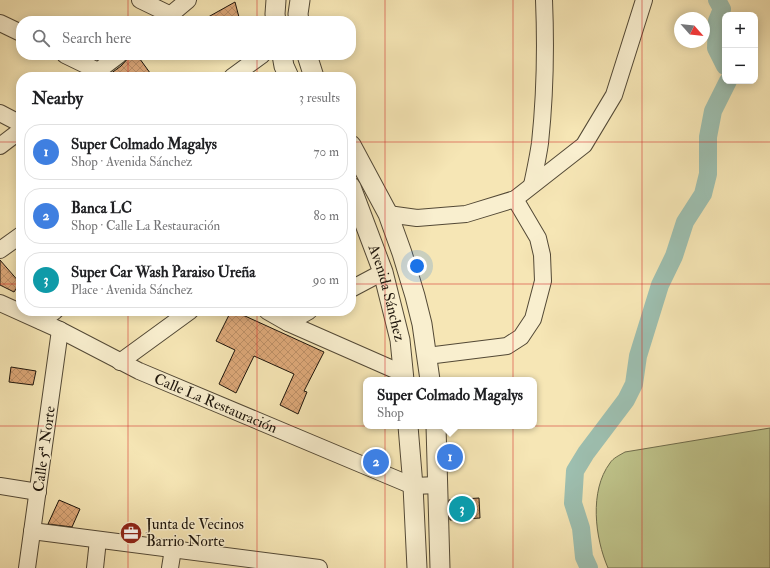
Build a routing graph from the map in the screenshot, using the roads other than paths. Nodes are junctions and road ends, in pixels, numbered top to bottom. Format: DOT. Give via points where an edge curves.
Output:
graph roads {
  1 [pos="140,0"];
  2 [pos="188,0"];
  3 [pos="276,0"];
  4 [pos="300,0"];
  5 [pos="544,0"];
  6 [pos="644,0"];
  7 [pos="164,16"];
  8 [pos="169,16"];
  9 [pos="275,16"];
  10 [pos="298,16"];
  11 [pos="0,23"];
  12 [pos="16,31"];
  13 [pos="73,60"];
  14 [pos="112,60"];
  15 [pos="255,60"];
  16 [pos="283,60"];
  17 [pos="309,60"];
  18 [pos="91,72"];
  19 [pos="97,72"];
  20 [pos="239,72"];
  21 [pos="287,72"];
  22 [pos="312,72"];
  23 [pos="0,113"];
  24 [pos="16,121"];
  25 [pos="16,134"];
  26 [pos="0,146"];
  27 [pos="356,154"];
  28 [pos="532,185"];
  29 [pos="515,199"];
  30 [pos="356,201"];
  31 [pos="388,214"];
  32 [pos="16,239"];
  33 [pos="0,250"];
  34 [pos="383,272"];
  35 [pos="356,286"];
  36 [pos="0,303"];
  37 [pos="16,310"];
  38 [pos="30,316"];
  39 [pos="48,316"];
  40 [pos="183,316"];
  41 [pos="277,316"];
  42 [pos="299,316"];
  43 [pos="41,321"];
  44 [pos="288,322"];
  45 [pos="60,330"];
  46 [pos="427,356"];
  47 [pos="120,362"];
  48 [pos="404,377"];
  49 [pos="430,377"];
  50 [pos="408,429"];
  51 [pos="436,429"];
  52 [pos="438,485"];
  53 [pos="0,486"];
  54 [pos="413,486"];
  55 [pos="38,492"];
  56 [pos="32,531"];
  57 [pos="98,540"];
  58 [pos="173,549"];
  59 [pos="245,563"];
  60 [pos="27,568"];
  61 [pos="95,568"];
  62 [pos="170,568"];
  63 [pos="318,568"];
  64 [pos="417,568"];
  65 [pos="440,568"];
  1 -- 7 [label="street"];
  2 -- 8 [label="street"];
  3 -- 9 [label="street"];
  4 -- 10 [label="street"];
  5 -- 28 [label="street" via="544,87 540,144"];
  6 -- 28 [label="street" via="614,95 584,145"];
  11 -- 12 [label="street"];
  13 -- 18 [label="street"];
  14 -- 19 [label="street"];
  15 -- 20 [label="street"];
  16 -- 21 [label="street"];
  17 -- 22 [label="street"];
  23 -- 24 [label="street"];
  25 -- 26 [label="street"];
  27 -- 31 [label="street, Avenida Sánchez"];
  28 -- 29 [label="street"];
  29 -- 31 [label="street" via="466,214 417,218"];
  29 -- 46 [label="street" via="538,238 542,255 543,281 533,319 521,337 506,346"];
  30 -- 34 [label="street, Avenida Sánchez"];
  31 -- 46 [label="street, Avenida Sánchez" via="415,296"];
  32 -- 33 [label="street"];
  34 -- 35 [label="street"];
  34 -- 48 [label="street, Avenida Sánchez" via="400,340"];
  36 -- 37 [label="street, Calle La Restauración"];
  38 -- 43 [label="street, Calle La Restauración"];
  39 -- 43 [label="street"];
  40 -- 47 [label="street"];
  41 -- 44 [label="street"];
  42 -- 44 [label="street"];
  43 -- 45 [label="street, Calle La Restauración"];
  44 -- 48 [label="street"];
  45 -- 47 [label="street, Calle La Restauración"];
  45 -- 55 [label="street, Calle 5ª Norte"];
  46 -- 49 [label="street, Avenida Sánchez"];
  47 -- 54 [label="street, Calle La Restauración"];
  50 -- 54 [label="street"];
  51 -- 52 [label="street"];
  52 -- 54 [label="street, Calle La Restauración"];
  52 -- 65 [label="street"];
  53 -- 55 [label="street"];
  54 -- 64 [label="street"];
  55 -- 56 [label="street, Calle 5ª Norte"];
  56 -- 57 [label="street"];
  56 -- 60 [label="street, Calle 5ª Norte"];
  57 -- 58 [label="street"];
  57 -- 61 [label="street"];
  58 -- 59 [label="street"];
  58 -- 62 [label="street"];
  59 -- 63 [label="street"];
}
